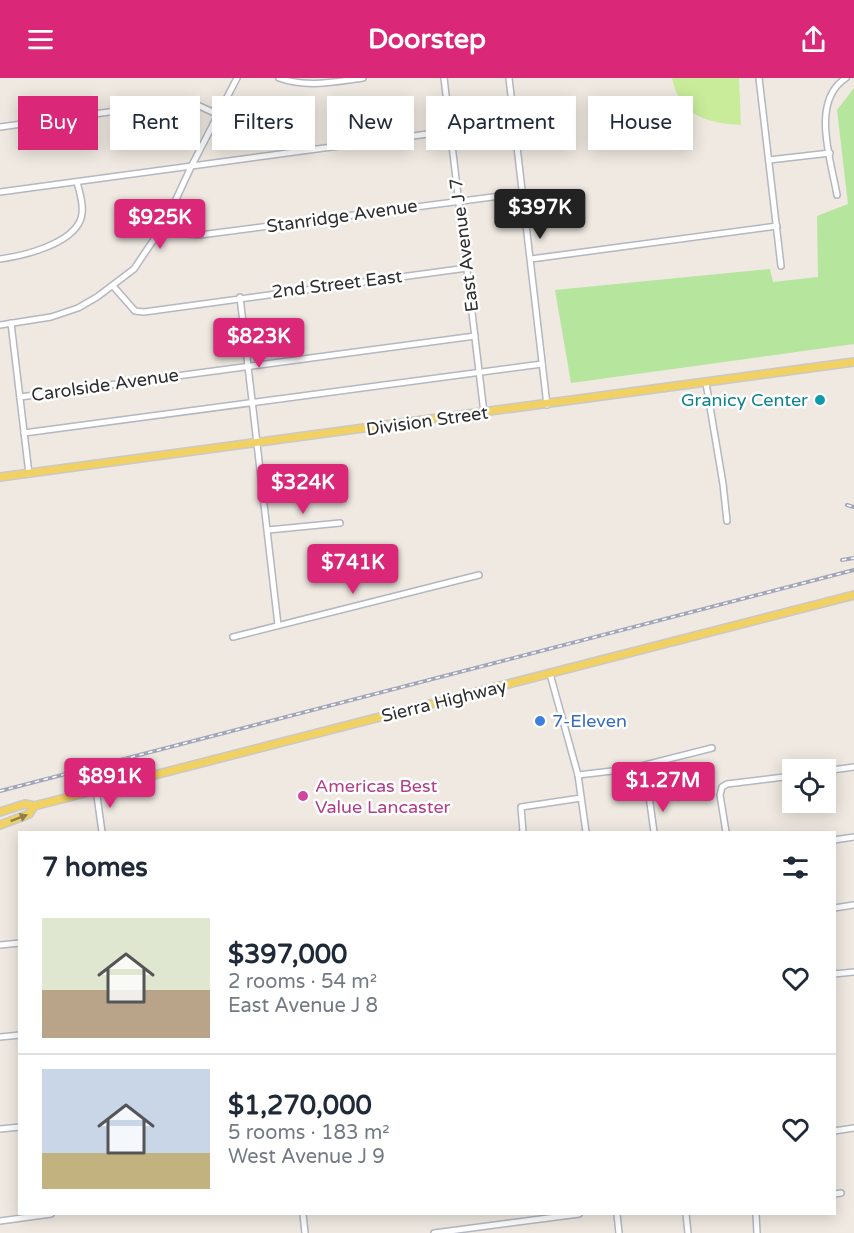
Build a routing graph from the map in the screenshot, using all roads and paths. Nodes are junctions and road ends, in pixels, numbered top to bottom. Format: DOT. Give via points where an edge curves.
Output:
graph roads {
  1 [pos="237,78"];
  2 [pos="279,78"];
  3 [pos="363,78"];
  4 [pos="444,78"];
  5 [pos="509,78"];
  6 [pos="759,78"];
  7 [pos="830,78"];
  8 [pos="846,78"];
  9 [pos="836,84"];
  10 [pos="228,96"];
  11 [pos="446,96"];
  12 [pos="212,112"];
  13 [pos="0,127"];
  14 [pos="212,128"];
  15 [pos="426,134"];
  16 [pos="452,150"];
  17 [pos="830,153"];
  18 [pos="769,160"];
  19 [pos="191,167"];
  20 [pos="77,182"];
  21 [pos="0,192"];
  22 [pos="523,192"];
  23 [pos="837,195"];
  24 [pos="459,200"];
  25 [pos="165,222"];
  26 [pos="777,226"];
  27 [pos="0,259"];
  28 [pos="531,259"];
  29 [pos="781,266"];
  30 [pos="467,268"];
  31 [pos="113,286"];
  32 [pos="240,297"];
  33 [pos="11,323"];
  34 [pos="0,325"];
  35 [pos="475,336"];
  36 [pos="854,363"];
  37 [pos="543,364"];
  38 [pos="247,366"];
  39 [pos="479,372"];
  40 [pos="706,383"];
  41 [pos="20,397"];
  42 [pos="252,402"];
  43 [pos="547,405"];
  44 [pos="484,413"];
  45 [pos="24,433"];
  46 [pos="256,444"];
  47 [pos="29,474"];
  48 [pos="0,477"];
  49 [pos="727,521"];
  50 [pos="340,523"];
  51 [pos="268,530"];
  52 [pos="478,575"];
  53 [pos="854,595"];
  54 [pos="278,626"];
  55 [pos="233,637"];
  56 [pos="550,674"];
  57 [pos="712,748"];
  58 [pos="854,767"];
  59 [pos="836,769"];
  60 [pos="578,775"];
  61 [pos="782,777"];
  62 [pos="96,789"];
  63 [pos="649,796"];
  64 [pos="581,798"];
  65 [pos="34,806"];
  66 [pos="0,812"];
  67 [pos="0,825"];
  68 [pos="102,831"];
  69 [pos="523,831"];
  70 [pos="586,831"];
  71 [pos="654,831"];
  72 [pos="726,831"];
  73 [pos="854,837"];
  74 [pos="836,840"];
  75 [pos="854,905"];
  76 [pos="836,908"];
  77 [pos="18,943"];
  78 [pos="0,945"];
  79 [pos="854,972"];
  80 [pos="836,975"];
  81 [pos="18,1035"];
  82 [pos="0,1037"];
  83 [pos="18,1127"];
  84 [pos="854,1128"];
  85 [pos="0,1129"];
  86 [pos="836,1131"];
  87 [pos="841,1193"];
  88 [pos="836,1194"];
  89 [pos="44,1215"];
  90 [pos="303,1215"];
  91 [pos="571,1215"];
  92 [pos="617,1215"];
  93 [pos="686,1215"];
  94 [pos="756,1215"];
  95 [pos="0,1221"];
  96 [pos="305,1233"];
  97 [pos="435,1233"];
  98 [pos="619,1233"];
  99 [pos="688,1233"];
  100 [pos="757,1233"];
  1 -- 10 [label="street"];
  2 -- 3 [label="street" via="321,84"];
  4 -- 11 [label="street, East Avenue J 7"];
  5 -- 22 [label="street"];
  6 -- 18 [label="street"];
  7 -- 9 [label="street"];
  8 -- 9 [label="street"];
  9 -- 17 [label="street" via="825,117"];
  12 -- 13 [label="street" via="195,104 174,103"];
  14 -- 19 [label="street"];
  15 -- 19 [label="street"];
  16 -- 24 [label="street, East Avenue J 7"];
  17 -- 18 [label="street"];
  17 -- 23 [label="street"];
  18 -- 26 [label="street"];
  19 -- 20 [label="street"];
  19 -- 25 [label="street"];
  20 -- 21 [label="street"];
  20 -- 27 [label="street" via="82,205 79,223 43,250"];
  22 -- 24 [label="street, Stanridge Avenue"];
  22 -- 28 [label="street"];
  24 -- 25 [label="street, Stanridge Avenue" via="200,235 185,234"];
  24 -- 30 [label="street, East Avenue J 7"];
  25 -- 31 [label="street" via="134,269"];
  26 -- 28 [label="street"];
  26 -- 29 [label="street"];
  28 -- 37 [label="street"];
  30 -- 32 [label="street, 2nd Street East"];
  30 -- 35 [label="street, East Avenue J 7"];
  31 -- 32 [label="street, 2nd Street East" via="135,311 144,312"];
  31 -- 33 [label="street" via="78,308"];
  32 -- 38 [label="street"];
  33 -- 34 [label="street"];
  33 -- 41 [label="street"];
  35 -- 38 [label="street, Carolside Avenue"];
  35 -- 39 [label="street, East Avenue J 7"];
  36 -- 40 [label="main road, Division Street"];
  37 -- 39 [label="street"];
  37 -- 43 [label="street"];
  38 -- 41 [label="street, Carolside Avenue"];
  38 -- 42 [label="street"];
  39 -- 42 [label="street"];
  39 -- 44 [label="street, East Avenue J 7"];
  40 -- 43 [label="main road, Division Street"];
  40 -- 49 [label="street"];
  41 -- 45 [label="street"];
  42 -- 45 [label="street"];
  42 -- 46 [label="street"];
  43 -- 44 [label="main road, Division Street"];
  44 -- 46 [label="main road, Division Street"];
  45 -- 47 [label="street"];
  46 -- 47 [label="main road, Division Street"];
  46 -- 51 [label="street"];
  47 -- 48 [label="main road, Division Street"];
  50 -- 51 [label="street"];
  51 -- 54 [label="street"];
  52 -- 54 [label="street"];
  53 -- 56 [label="main road, Sierra Highway"];
  54 -- 55 [label="street"];
  56 -- 60 [label="street"];
  56 -- 62 [label="main road, Sierra Highway"];
  57 -- 60 [label="street" via="629,769"];
  58 -- 59 [label="street"];
  60 -- 64 [label="street"];
  61 -- 72 [label="street" via="722,787"];
  62 -- 65 [label="main road, Sierra Highway"];
  62 -- 68 [label="street"];
  63 -- 71 [label="street"];
  64 -- 69 [label="street" via="521,807"];
  64 -- 70 [label="street"];
  65 -- 66 [label="main road, Sierra Highway" via="24,804"];
  67 -- 65 [label="main road, Sierra Highway, one-way" via="29,814"];
  73 -- 74 [label="street"];
  75 -- 76 [label="street"];
  77 -- 78 [label="street"];
  79 -- 80 [label="street"];
  81 -- 82 [label="street"];
  83 -- 85 [label="street"];
  84 -- 86 [label="street"];
  87 -- 88 [label="street"];
  89 -- 95 [label="street"];
  90 -- 96 [label="street"];
  91 -- 97 [label="street"];
  92 -- 98 [label="street"];
  93 -- 99 [label="street"];
  94 -- 100 [label="street"];
}
